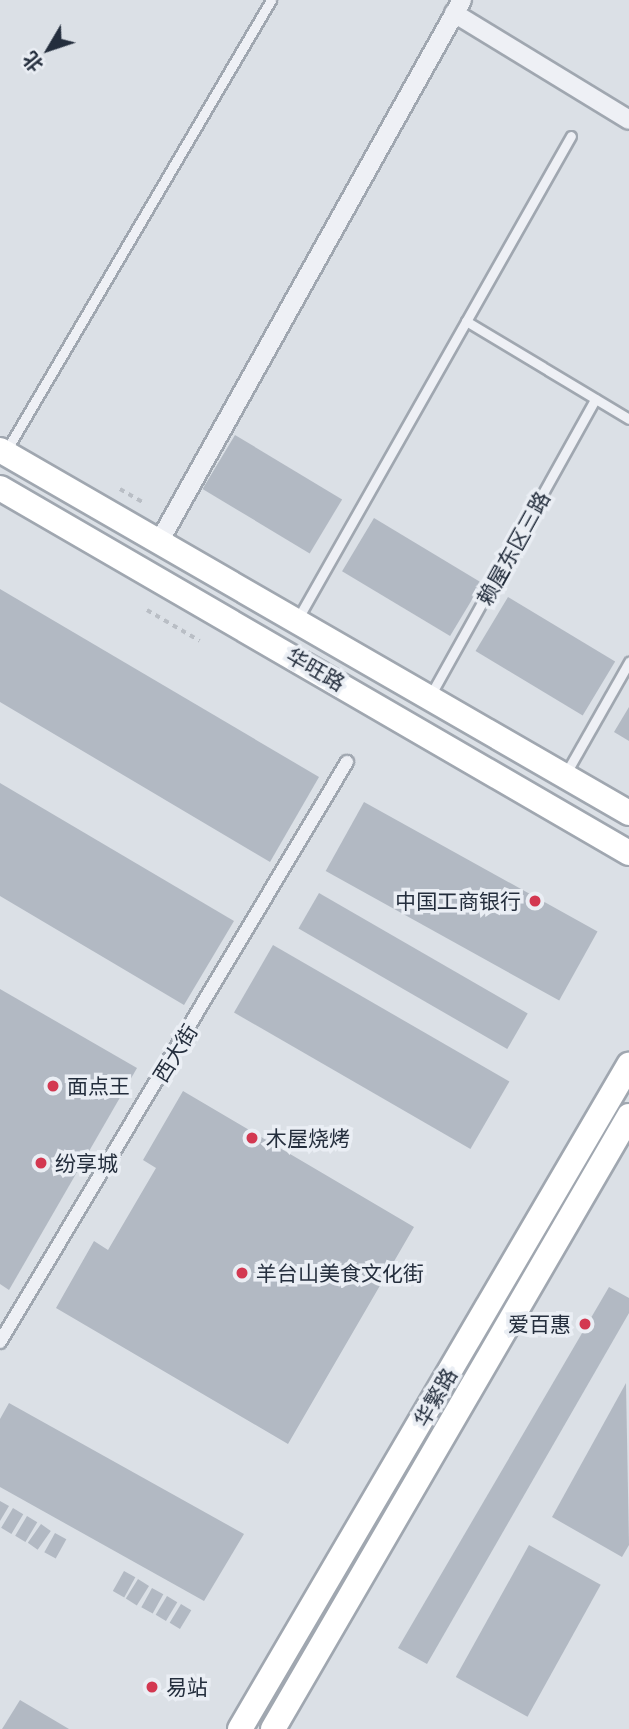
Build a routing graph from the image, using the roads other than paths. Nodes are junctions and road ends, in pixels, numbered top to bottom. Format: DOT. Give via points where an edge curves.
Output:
graph roads {
  1 [pos="271,0"];
  2 [pos="458,7"];
  3 [pos="629,120"];
  4 [pos="571,136"];
  5 [pos="466,321"];
  6 [pos="595,399"];
  7 [pos="629,419"];
  8 [pos="3,451"];
  9 [pos="0,488"];
  10 [pos="159,542"];
  11 [pos="297,621"];
  12 [pos="629,662"];
  13 [pos="429,698"];
  14 [pos="347,762"];
  15 [pos="564,776"];
  16 [pos="629,813"];
  17 [pos="629,853"];
  18 [pos="629,1065"];
  19 [pos="629,1116"];
  20 [pos="0,1342"];
  21 [pos="240,1729"];
  22 [pos="273,1729"];
  1 -- 8 [label="lane"];
  2 -- 3 [label="street"];
  2 -- 10 [label="street"];
  4 -- 5 [label="lane"];
  5 -- 6 [label="lane"];
  5 -- 11 [label="lane"];
  6 -- 7 [label="lane"];
  6 -- 13 [label="lane, 赖屋东区三路"];
  8 -- 10 [label="main road, 华旺路"];
  9 -- 17 [label="main road, 华旺路"];
  10 -- 11 [label="main road, 华旺路"];
  11 -- 13 [label="main road, 华旺路"];
  12 -- 15 [label="lane"];
  13 -- 15 [label="main road, 华旺路"];
  14 -- 20 [label="street, 西大街"];
  15 -- 16 [label="main road, 华旺路"];
  18 -- 21 [label="main road, 华繁路"];
  19 -- 22 [label="main road, 华繁路"];
}
